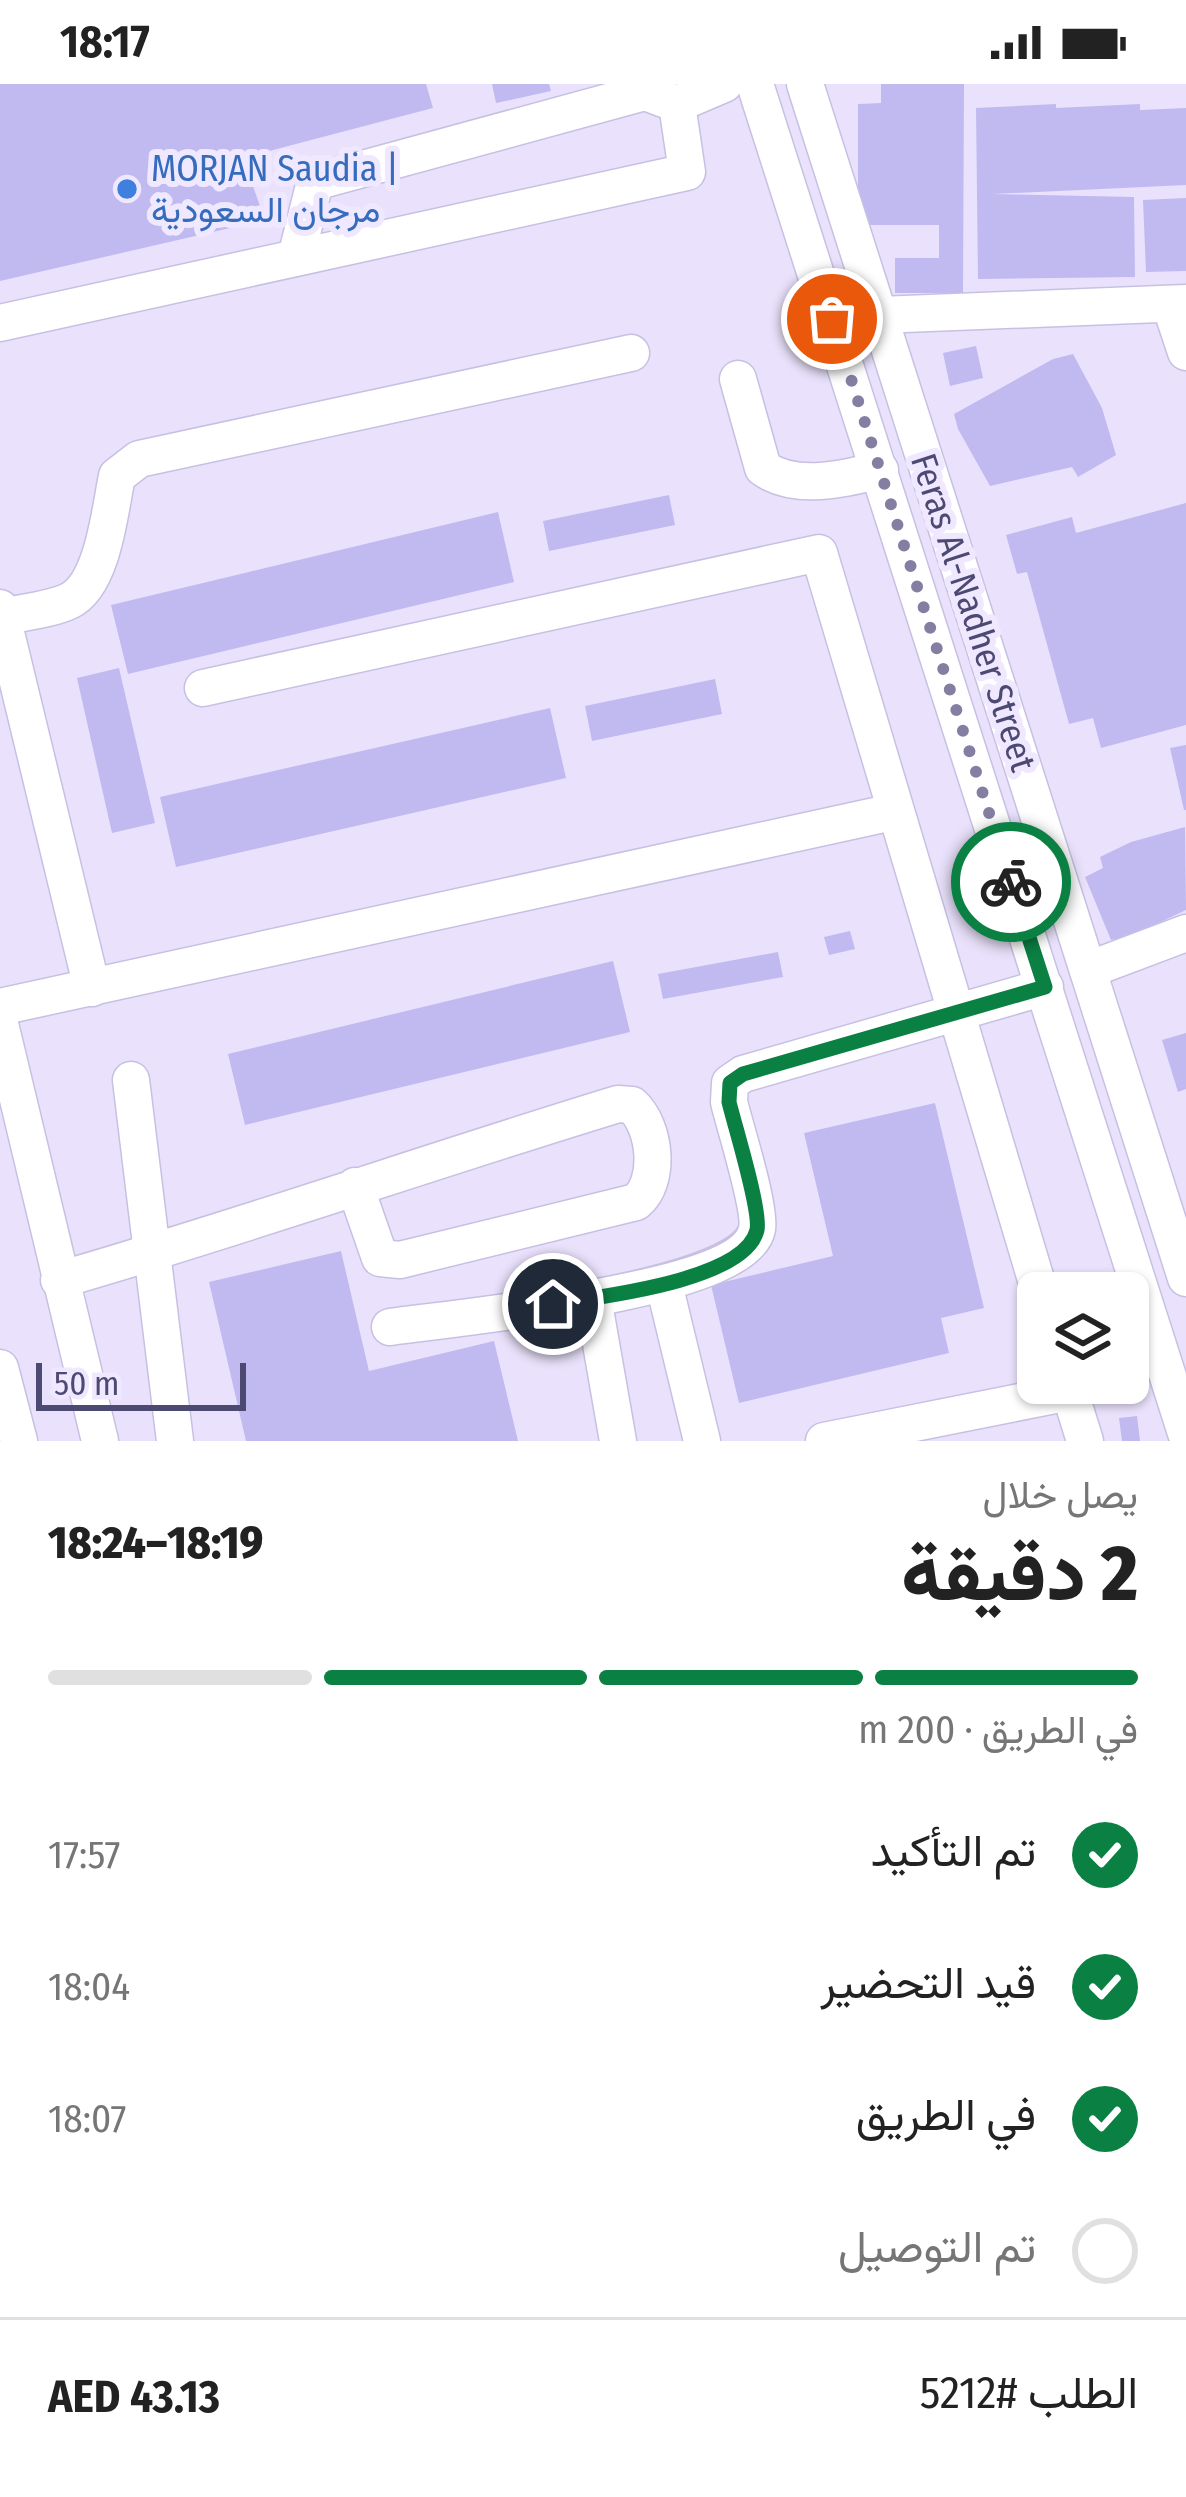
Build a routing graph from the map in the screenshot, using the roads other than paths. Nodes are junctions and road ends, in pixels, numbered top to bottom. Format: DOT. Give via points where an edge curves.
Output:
graph roads {
  1 [pos="724,84"];
  2 [pos="755,84"];
  3 [pos="805,84"];
  4 [pos="676,104"];
  5 [pos="296,257"];
  6 [pos="1178,304"];
  7 [pos="878,312"];
  8 [pos="832,319"];
  9 [pos="0,323"];
  10 [pos="1186,352"];
  11 [pos="632,353"];
  12 [pos="738,379"];
  13 [pos="880,470"];
  14 [pos="1,613"];
  15 [pos="203,688"];
  16 [pos="893,812"];
  17 [pos="1186,933"];
  18 [pos="1088,970"];
  19 [pos="1045,987"];
  20 [pos="92,988"];
  21 [pos="0,1006"];
  22 [pos="955,1014"];
  23 [pos="0,1024"];
  24 [pos="131,1081"];
  25 [pos="355,1186"];
  26 [pos="1174,1198"];
  27 [pos="152,1253"];
  28 [pos="1034,1272"];
  29 [pos="1186,1278"];
  30 [pos="59,1280"];
  31 [pos="664,1284"];
  32 [pos="593,1298"];
  33 [pos="390,1327"];
  34 [pos="0,1368"];
  35 [pos="1017,1399"];
  36 [pos="1074,1404"];
  37 [pos="1186,1433"];
  38 [pos="19,1441"];
  39 [pos="100,1441"];
  40 [pos="175,1441"];
  41 [pos="618,1441"];
  42 [pos="702,1441"];
  43 [pos="824,1441"];
  44 [pos="1085,1441"];
  1 -- 4 [label="street"];
  2 -- 8 [label="street, Feras Al-Nadher Street"];
  3 -- 7 [label="street, Feras Al-Nadher Street"];
  4 -- 5 [label="street" via="645,92 315,182"];
  4 -- 5 [label="street" via="687,172"];
  5 -- 9 [label="street"];
  6 -- 7 [label="street"];
  6 -- 10 [label="street"];
  7 -- 8 [label="street"];
  7 -- 18 [label="street, Feras Al-Nadher Street"];
  8 -- 13 [label="street, Feras Al-Nadher Street"];
  11 -- 14 [label="street" via="139,459 117,476 88,585 70,601"];
  12 -- 13 [label="street" via="763,468 774,476 845,479"];
  13 -- 19 [label="street, Feras Al-Nadher Street"];
  14 -- 20 [label="street"];
  15 -- 16 [label="street" via="819,553"];
  16 -- 20 [label="street"];
  16 -- 22 [label="street"];
  17 -- 18 [label="street"];
  18 -- 26 [label="street, Feras Al-Nadher Street"];
  19 -- 22 [label="street"];
  19 -- 37 [label="street, Feras Al-Nadher Street"];
  20 -- 21 [label="street"];
  22 -- 28 [label="street"];
  22 -- 31 [label="street" via="730,1083 758,1226 732,1259"];
  23 -- 30 [label="street"];
  24 -- 27 [label="street"];
  25 -- 25 [label="street" via="618,1104 632,1105 644,1121 654,1174 636,1202 400,1260 380,1258"];
  25 -- 27 [label="street"];
  26 -- 29 [label="street, Feras Al-Nadher Street"];
  27 -- 30 [label="street"];
  27 -- 40 [label="street"];
  30 -- 39 [label="street"];
  31 -- 32 [label="street"];
  31 -- 42 [label="street"];
  32 -- 33 [label="street"];
  32 -- 41 [label="street"];
  34 -- 38 [label="street"];
  35 -- 43 [label="street"];
  36 -- 44 [label="street"];
}
